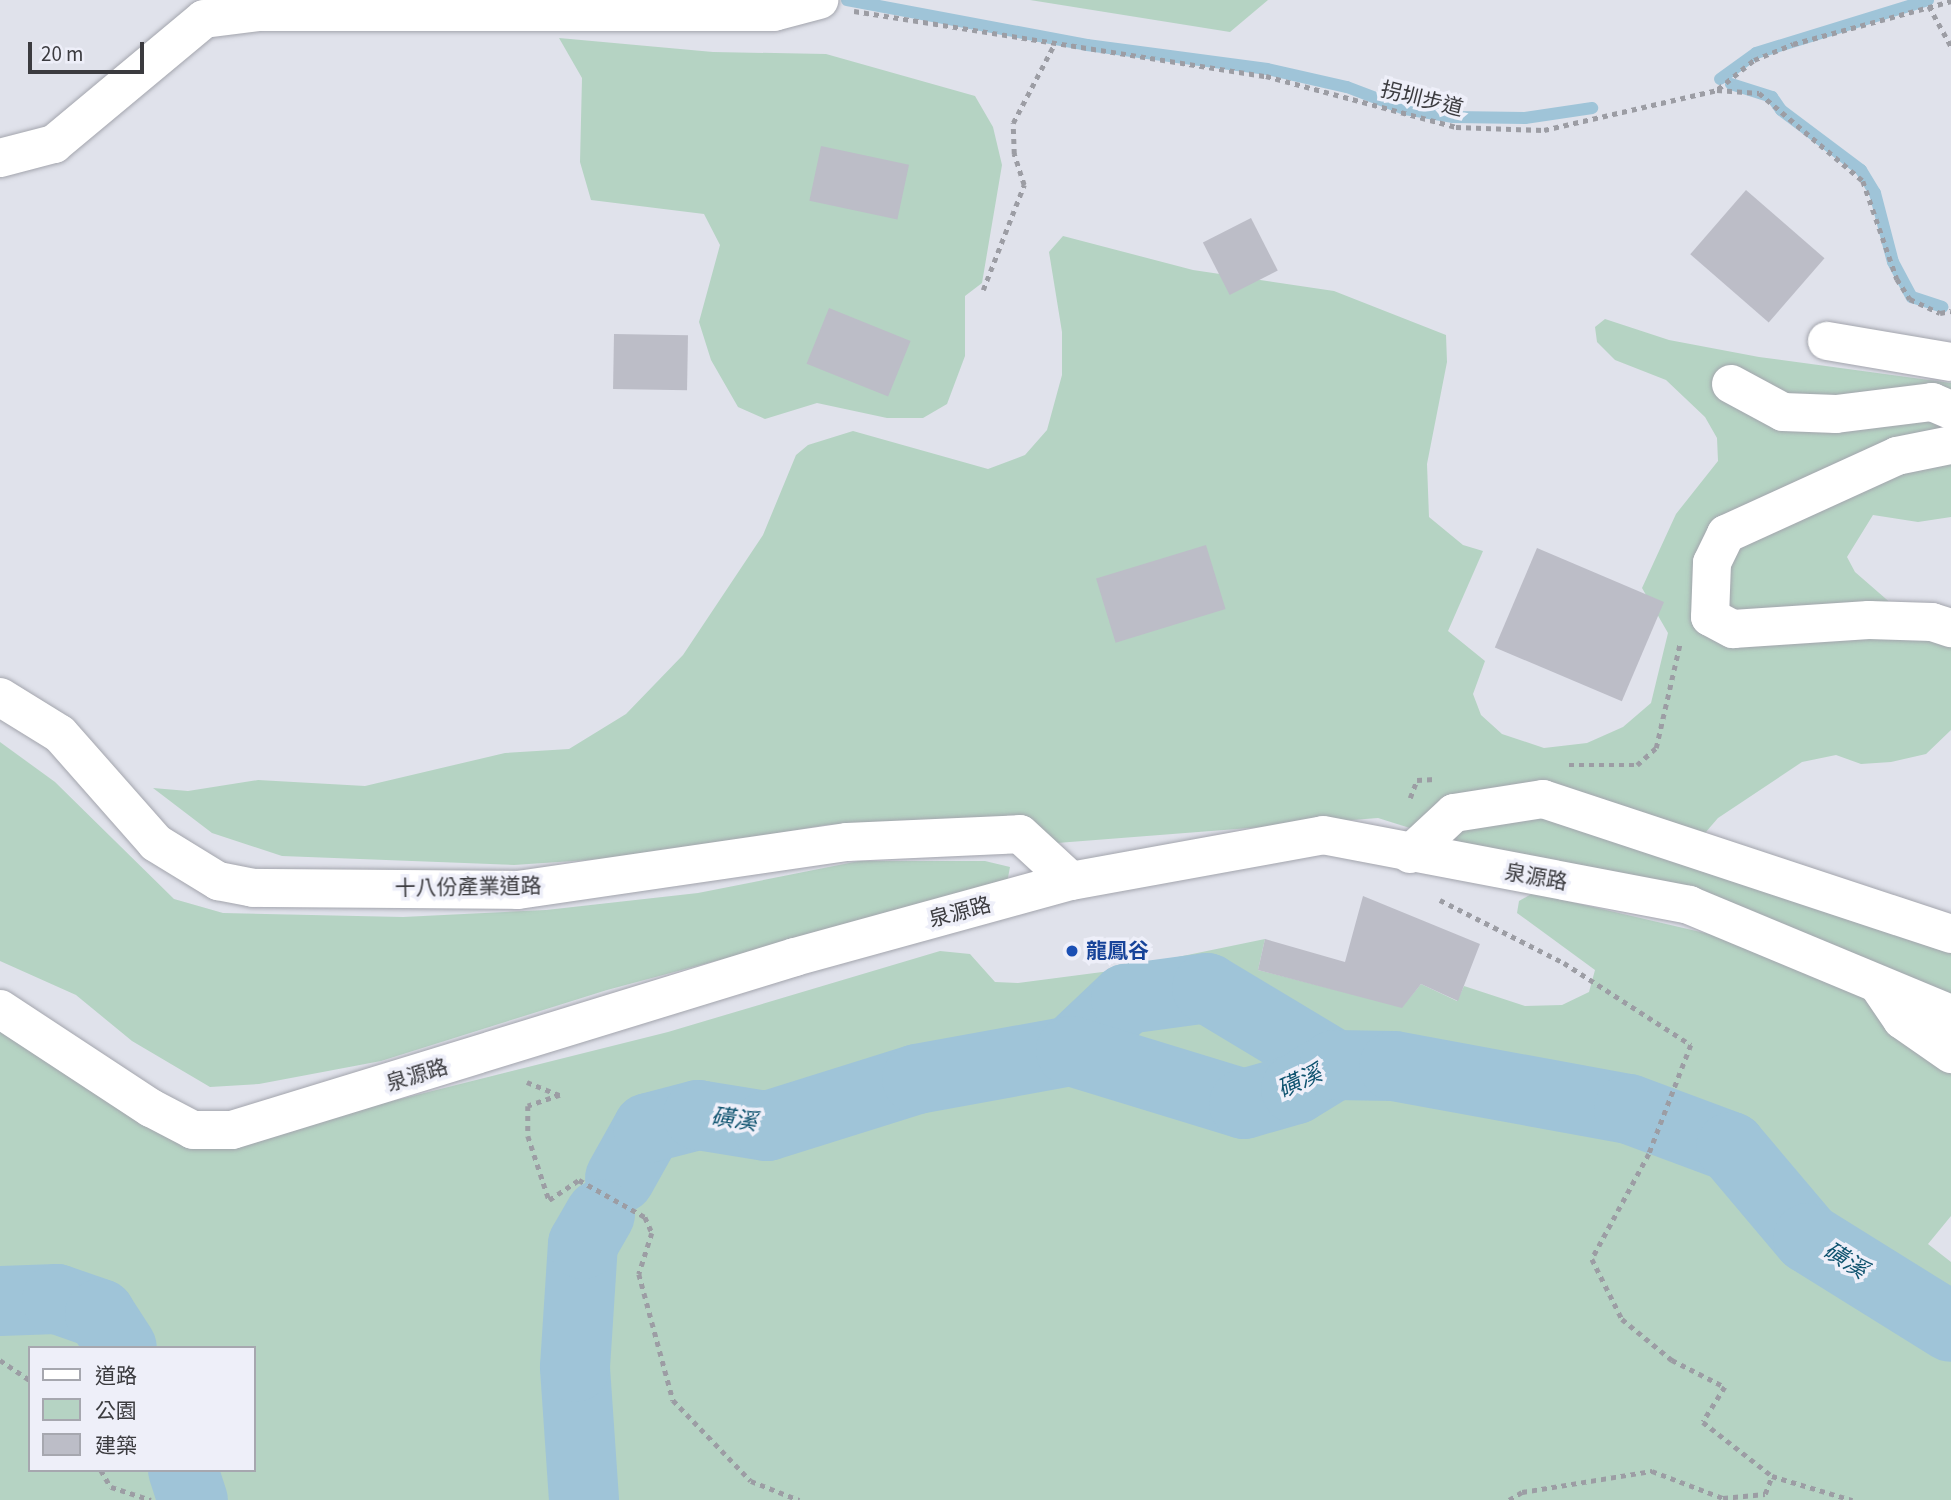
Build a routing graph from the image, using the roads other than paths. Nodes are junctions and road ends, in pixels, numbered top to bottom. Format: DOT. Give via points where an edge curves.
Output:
graph roads {
  1 [pos="817,2"];
  2 [pos="0,158"];
  3 [pos="1827,341"];
  4 [pos="1951,362"];
  5 [pos="1731,384"];
  6 [pos="1951,410"];
  7 [pos="1951,445"];
  8 [pos="1951,628"];
  9 [pos="0,697"];
  10 [pos="1410,854"];
  11 [pos="1072,881"];
  12 [pos="1951,934"];
  13 [pos="1878,984"];
  14 [pos="0,1009"];
  15 [pos="1951,1014"];
  16 [pos="1951,1054"];
  1 -- 2 [label="street" via="774,12 258,12 204,19 54,144"];
  3 -- 4 [label="street"];
  5 -- 6 [label="street" via="1783,412 1836,414 1932,402"];
  7 -- 8 [label="street" via="1897,456 1727,534 1712,562 1710,617 1733,629 1869,620 1932,622"];
  9 -- 11 [label="street, 十八份產業道路" via="60,734 156,843 218,881 253,888 519,890 847,842 1020,834"];
  10 -- 11 [label="street, 泉源路" via="1323,835 1201,853"];
  10 -- 12 [label="street" via="1454,813 1543,799"];
  10 -- 13 [label="street, 泉源路" via="1689,905"];
  11 -- 14 [label="street, 泉源路" via="795,957 232,1130 193,1130 151,1108"];
  13 -- 15 [label="street, 泉源路"];
  13 -- 16 [label="street" via="1902,1020"];
}
